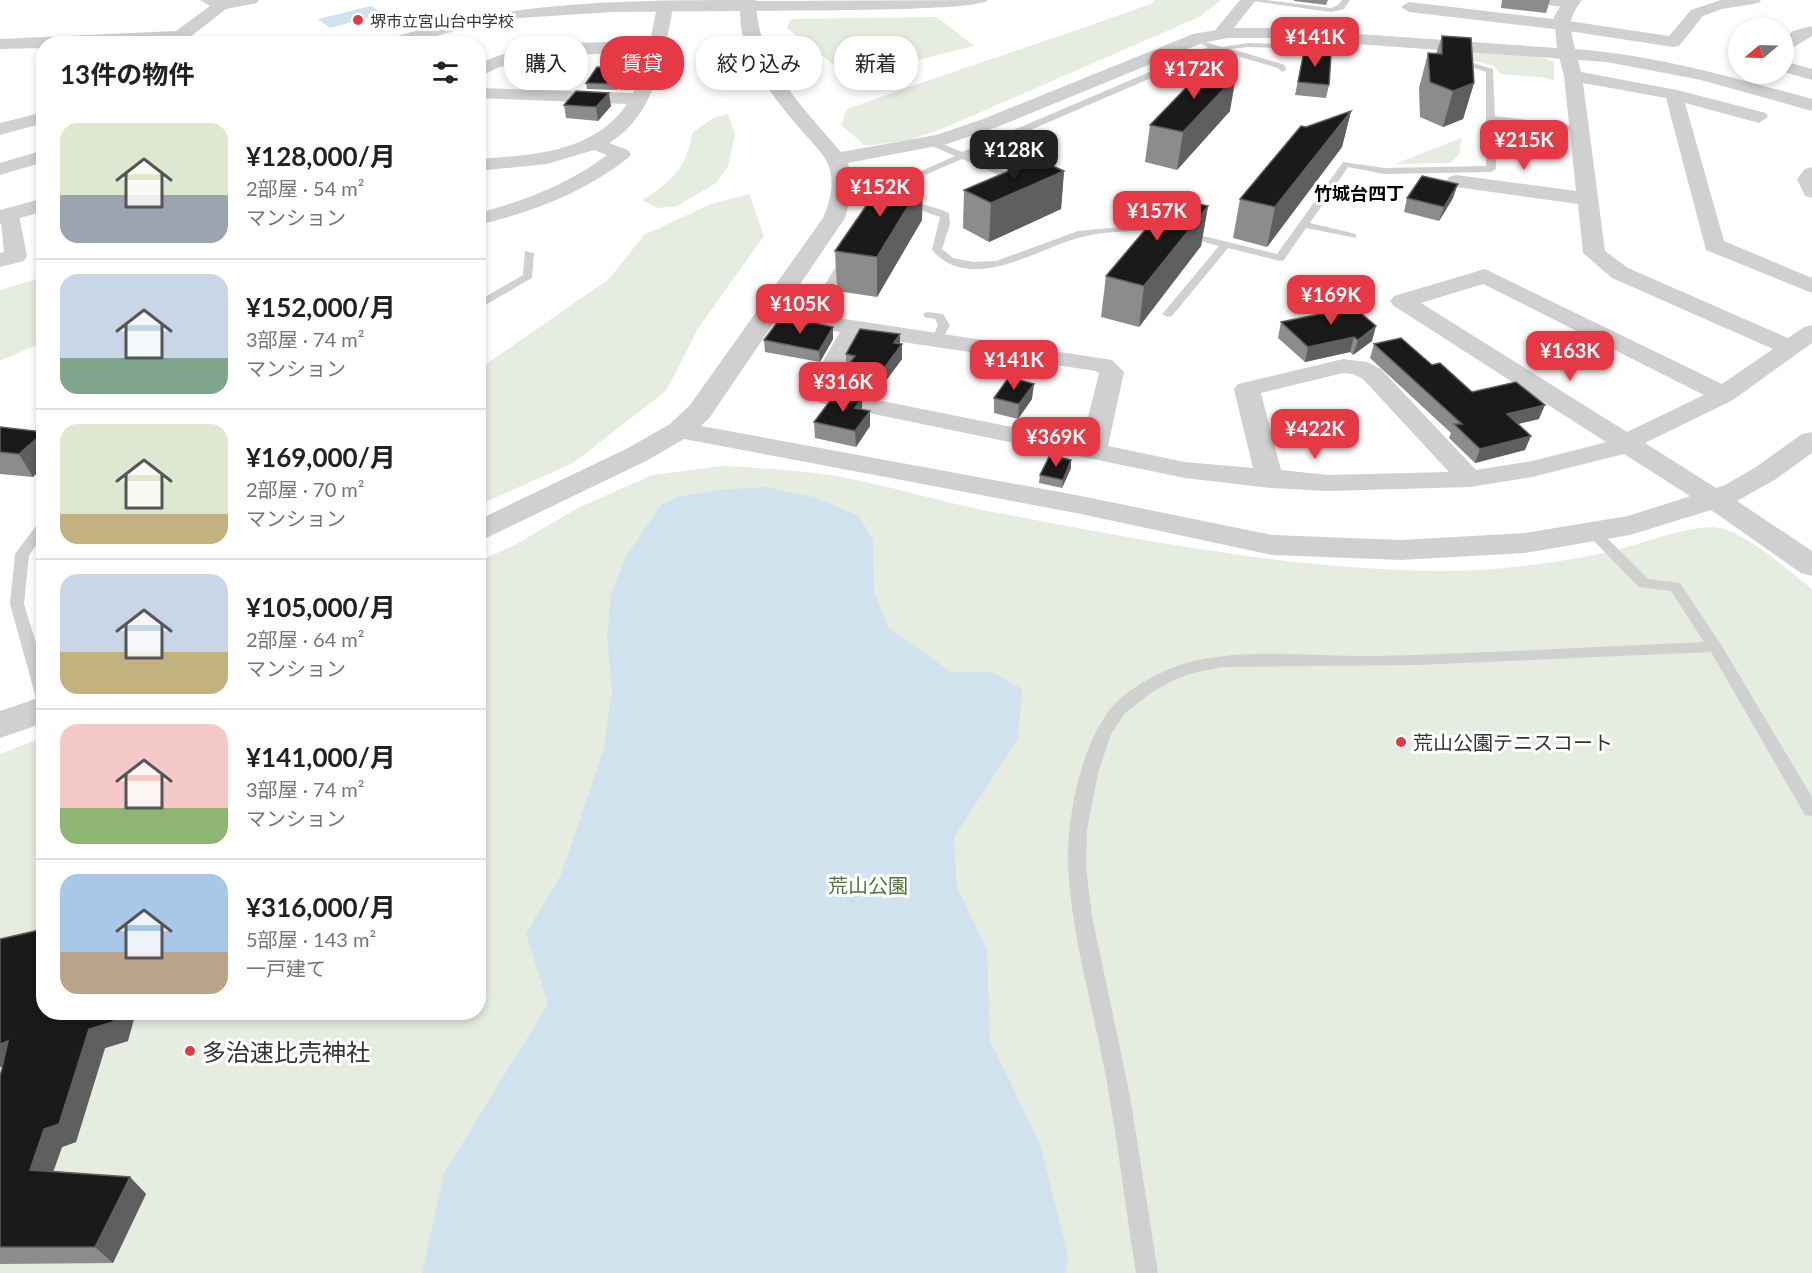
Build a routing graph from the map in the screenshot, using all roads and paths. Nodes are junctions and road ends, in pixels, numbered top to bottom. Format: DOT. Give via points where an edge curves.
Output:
graph roads {
  1 [pos="251,0"];
  2 [pos="980,0"];
  3 [pos="1248,0"];
  4 [pos="1346,0"];
  5 [pos="1541,0"];
  6 [pos="1753,0"];
  7 [pos="1571,1"];
  8 [pos="810,2"];
  9 [pos="939,2"];
  10 [pos="215,3"];
  11 [pos="748,3"];
  12 [pos="665,7"];
  13 [pos="1409,7"];
  14 [pos="1562,25"];
  15 [pos="1812,31"];
  16 [pos="1293,35"];
  17 [pos="178,36"];
  18 [pos="417,36"];
  19 [pos="659,36"];
  20 [pos="1794,39"];
  21 [pos="1222,43"];
  22 [pos="0,44"];
  23 [pos="36,44"];
  24 [pos="1437,44"];
  25 [pos="1312,47"];
  26 [pos="600,50"];
  27 [pos="1567,53"];
  28 [pos="486,65"];
  29 [pos="1794,69"];
  30 [pos="1812,75"];
  31 [pos="1573,76"];
  32 [pos="642,90"];
  33 [pos="1108,91"];
  34 [pos="1087,92"];
  35 [pos="486,93"];
  36 [pos="1677,95"];
  37 [pos="1125,97"];
  38 [pos="639,99"];
  39 [pos="1812,105"];
  40 [pos="1103,107"];
  41 [pos="1758,117"];
  42 [pos="1491,118"];
  43 [pos="36,121"];
  44 [pos="0,129"];
  45 [pos="1579,129"];
  46 [pos="933,142"];
  47 [pos="595,144"];
  48 [pos="962,155"];
  49 [pos="36,158"];
  50 [pos="836,159"];
  51 [pos="486,164"];
  52 [pos="0,169"];
  53 [pos="1812,173"];
  54 [pos="1456,181"];
  55 [pos="1020,190"];
  56 [pos="1812,192"];
  57 [pos="1588,199"];
  58 [pos="842,200"];
  59 [pos="36,206"];
  60 [pos="880,206"];
  61 [pos="4,216"];
  62 [pos="486,217"];
  63 [pos="1305,225"];
  64 [pos="1352,236"];
  65 [pos="1225,245"];
  66 [pos="852,249"];
  67 [pos="529,254"];
  68 [pos="0,260"];
  69 [pos="1812,286"];
  70 [pos="486,301"];
  71 [pos="836,303"];
  72 [pos="767,314"];
  73 [pos="1168,314"];
  74 [pos="928,315"];
  75 [pos="856,326"];
  76 [pos="1812,332"];
  77 [pos="938,338"];
  78 [pos="1789,347"];
  79 [pos="1724,395"];
  80 [pos="680,430"];
  81 [pos="1812,440"];
  82 [pos="1626,443"];
  83 [pos="1093,451"];
  84 [pos="1470,479"];
  85 [pos="1270,480"];
  86 [pos="1714,499"];
  87 [pos="486,528"];
  88 [pos="1594,533"];
  89 [pos="36,537"];
  90 [pos="1812,566"];
  91 [pos="1714,647"];
  92 [pos="36,670"];
  93 [pos="36,712"];
  94 [pos="0,725"];
  95 [pos="1811,810"];
  96 [pos="1147,1273"];
  1 -- 10 [label="street"];
  2 -- 9 [label="street"];
  3 -- 4 [label="lane" via="1331,10 1341,7"];
  3 -- 21 [label="street" via="1224,29"];
  5 -- 7 [label="street"];
  6 -- 14 [label="street" via="1697,13 1673,42"];
  7 -- 14 [label="street"];
  8 -- 9 [label="street"];
  8 -- 11 [label="street"];
  10 -- 17 [label="street"];
  11 -- 12 [label="street"];
  11 -- 50 [label="street" via="752,43 764,70"];
  12 -- 18 [label="street" via="561,9 501,15"];
  12 -- 19 [label="street"];
  13 -- 14 [label="street"];
  14 -- 27 [label="street"];
  15 -- 20 [label="street"];
  16 -- 21 [label="street"];
  16 -- 21 [label="lane" via="1282,69"];
  16 -- 24 [label="street"];
  16 -- 25 [label="lane"];
  21 -- 33 [label="lane"];
  21 -- 34 [label="street" via="1194,40"];
  22 -- 23 [label="street"];
  24 -- 27 [label="street"];
  24 -- 42 [label="lane" via="1443,55 1490,71"];
  26 -- 28 [label="street" via="516,56"];
  27 -- 31 [label="street"];
  27 -- 39 [label="street" via="1692,73"];
  29 -- 30 [label="street"];
  31 -- 36 [label="street"];
  31 -- 45 [label="street"];
  32 -- 38 [label="street"];
  33 -- 34 [label="lane"];
  33 -- 34 [label="lane"];
  33 -- 37 [label="lane"];
  34 -- 40 [label="lane"];
  34 -- 46 [label="street"];
  34 -- 48 [label="lane"];
  35 -- 38 [label="street"];
  36 -- 41 [label="street"];
  36 -- 69 [label="street" via="1674,98 1714,245"];
  38 -- 47 [label="street" via="616,131"];
  42 -- 45 [label="lane"];
  42 -- 63 [label="lane" via="1491,169 1384,171 1346,164"];
  43 -- 44 [label="street"];
  45 -- 57 [label="street"];
  46 -- 48 [label="lane"];
  46 -- 50 [label="street"];
  47 -- 51 [label="street" via="553,158"];
  47 -- 62 [label="street" via="621,154 604,169 552,195 522,209"];
  48 -- 55 [label="lane" via="1029,185"];
  48 -- 60 [label="lane" via="884,189"];
  49 -- 52 [label="street"];
  50 -- 58 [label="street" via="843,177"];
  53 -- 56 [label="street" via="1807,179"];
  54 -- 57 [label="street"];
  57 -- 78 [label="street" via="1594,253 1620,273"];
  58 -- 60 [label="lane"];
  58 -- 72 [label="street" via="834,218"];
  59 -- 61 [label="street"];
  60 -- 65 [label="lane" via="901,202 945,215 947,222 937,250 950,261 974,265 997,264 1078,234 1142,227"];
  61 -- 68 [label="street" via="16,256"];
  63 -- 64 [label="lane"];
  63 -- 65 [label="lane" via="1280,258"];
  65 -- 73 [label="lane"];
  66 -- 71 [label="lane" via="828,288 827,294"];
  67 -- 70 [label="lane" via="528,276"];
  72 -- 75 [label="street"];
  72 -- 80 [label="street" via="700,411"];
  74 -- 77 [label="lane" via="939,316 944,326"];
  75 -- 77 [label="street"];
  75 -- 83 [label="street" via="822,385 822,393 829,398"];
  76 -- 78 [label="street"];
  77 -- 83 [label="street" via="1109,368 1112,372"];
  78 -- 79 [label="street"];
  79 -- 82 [label="street"];
  79 -- 82 [label="street" via="1485,276 1402,301"];
  80 -- 87 [label="street"];
  80 -- 88 [label="street" via="1272,545 1401,550 1525,543"];
  81 -- 86 [label="street" via="1766,473"];
  82 -- 84 [label="street" via="1532,469"];
  82 -- 86 [label="street"];
  83 -- 85 [label="street" via="1185,470"];
  84 -- 85 [label="street" via="1328,483"];
  84 -- 85 [label="street" via="1372,374 1358,367 1343,366 1247,389"];
  86 -- 88 [label="street"];
  86 -- 90 [label="street"];
  88 -- 91 [label="lane" via="1644,584 1675,586"];
  89 -- 92 [label="lane" via="22,554 17,604"];
  91 -- 95 [label="lane"];
  91 -- 96 [label="lane" via="1200,665 1157,681 1117,710 1102,739 1084,796 1077,844 1086,930 1109,1041"];
  93 -- 94 [label="street"];
}
